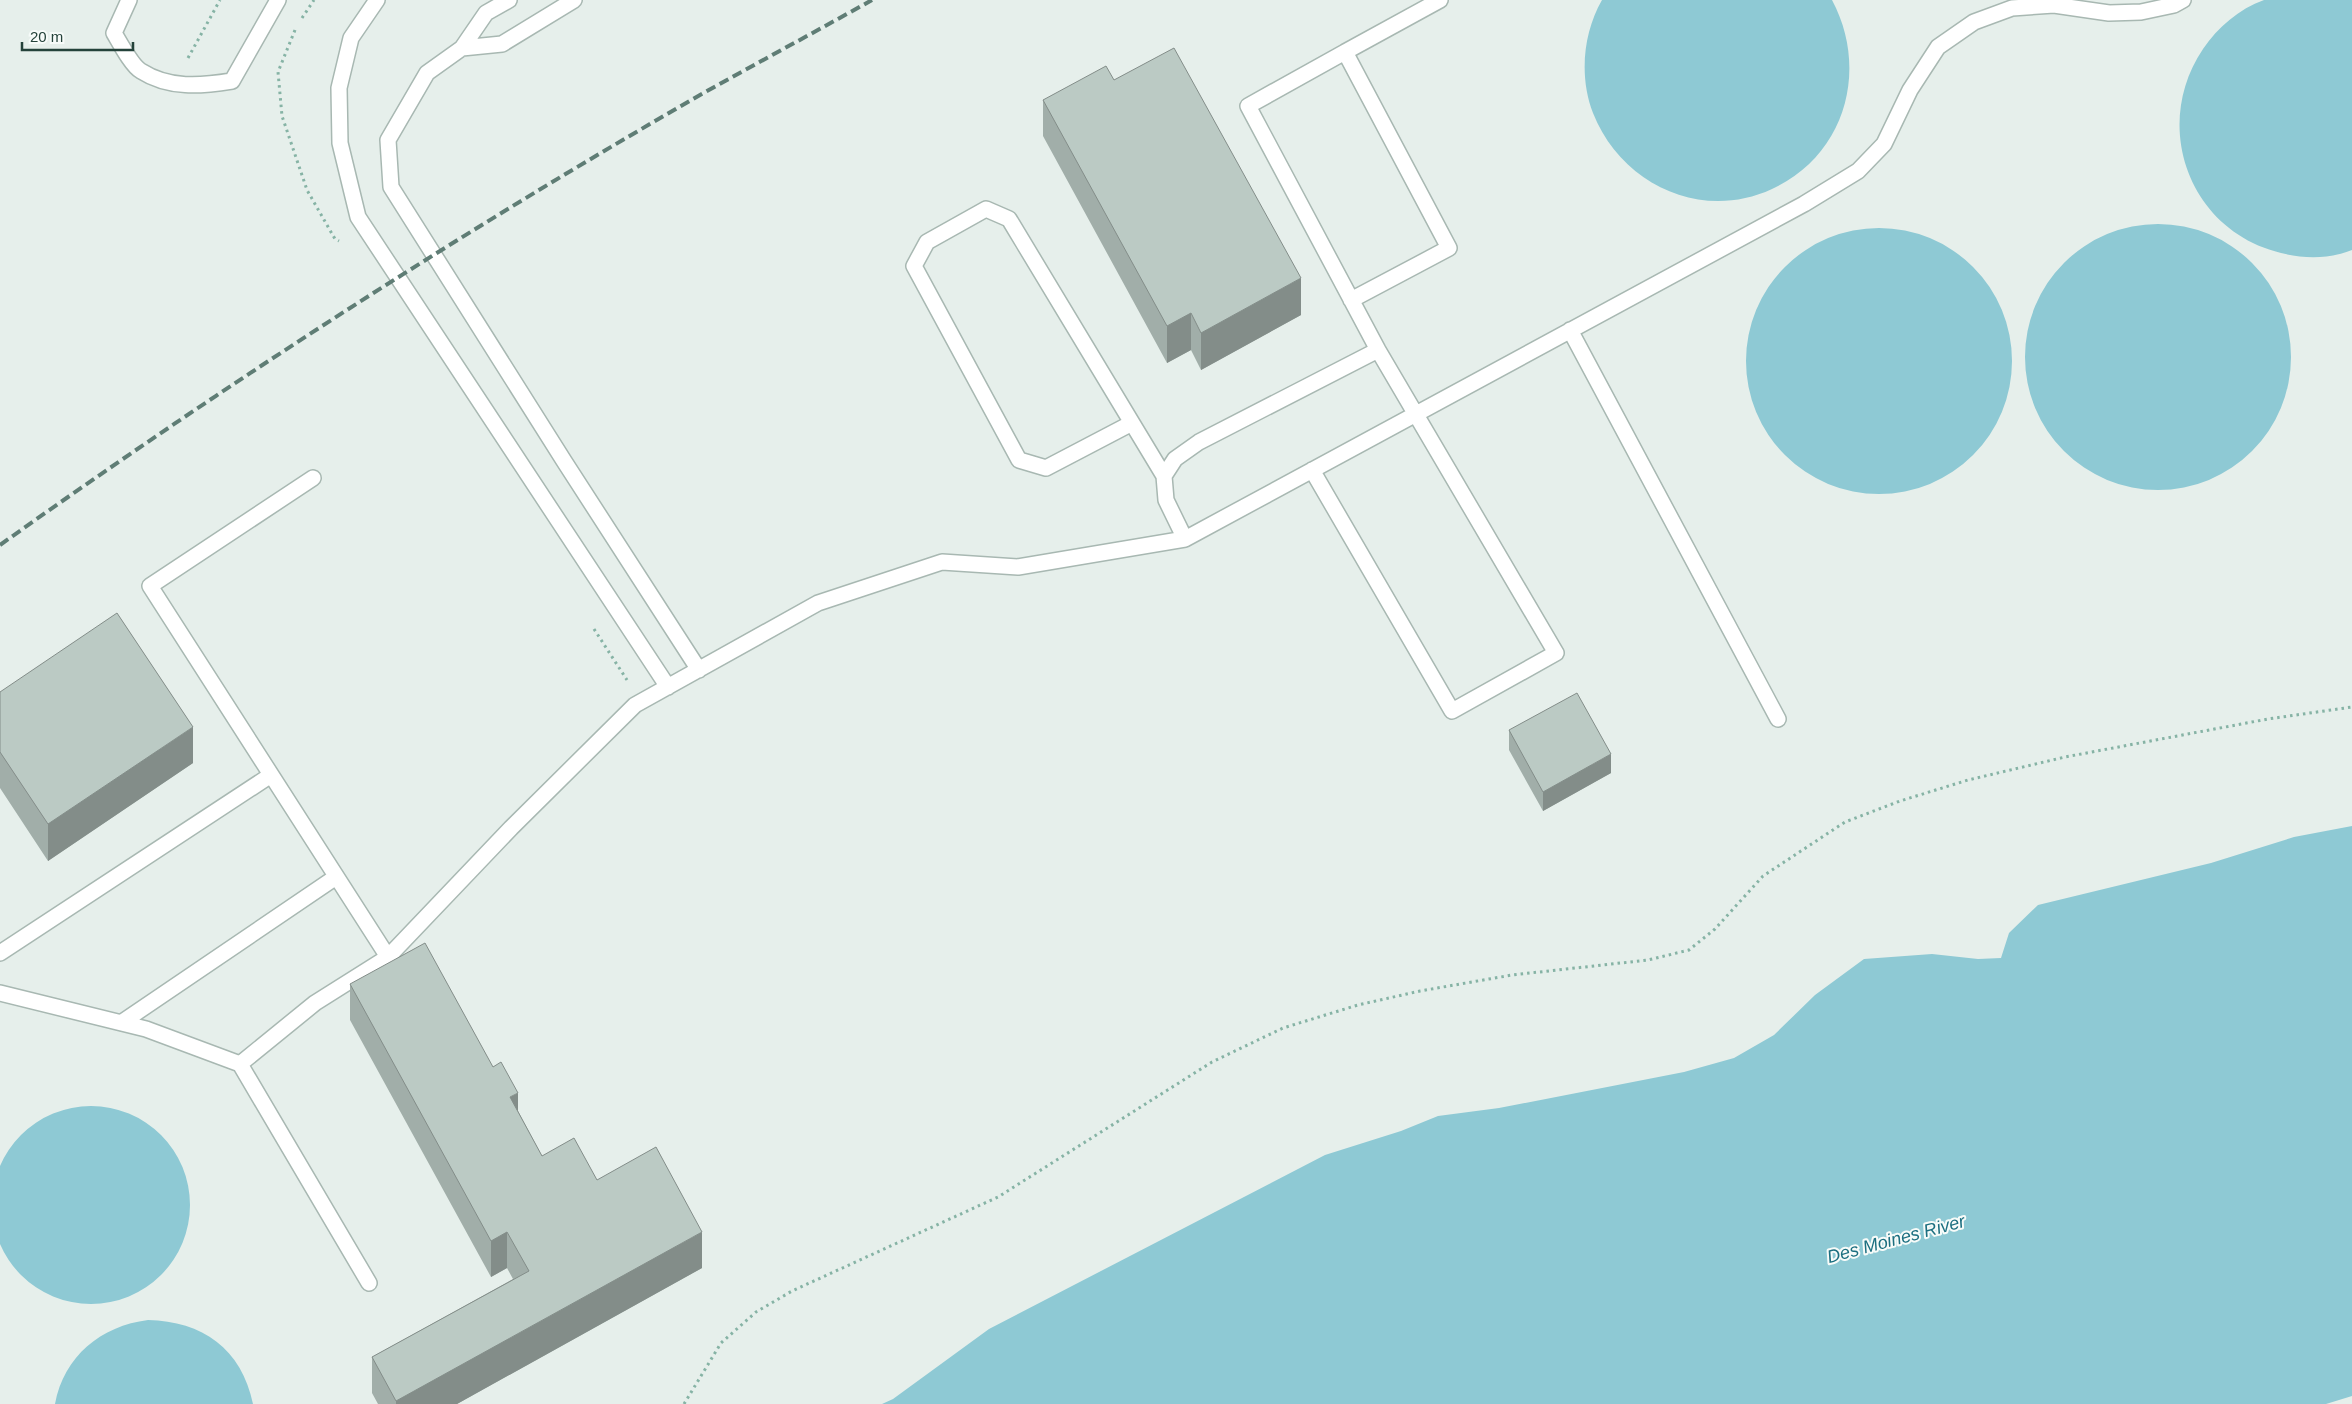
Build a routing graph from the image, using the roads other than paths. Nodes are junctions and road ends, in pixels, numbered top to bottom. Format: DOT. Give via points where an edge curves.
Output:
graph roads {
  1 [pos="129,0"];
  2 [pos="278,0"];
  3 [pos="377,0"];
  4 [pos="509,0"];
  5 [pos="574,0"];
  6 [pos="1440,0"];
  7 [pos="2183,0"];
  8 [pos="462,48"];
  9 [pos="1345,52"];
  10 [pos="1351,300"];
  11 [pos="1570,330"];
  12 [pos="1378,350"];
  13 [pos="1415,414"];
  14 [pos="1132,423"];
  15 [pos="1312,470"];
  16 [pos="1164,476"];
  17 [pos="313,478"];
  18 [pos="1185,539"];
  19 [pos="699,670"];
  20 [pos="668,687"];
  21 [pos="1778,718"];
  22 [pos="271,775"];
  23 [pos="336,877"];
  24 [pos="0,953"];
  25 [pos="388,957"];
  26 [pos="0,993"];
  27 [pos="121,1023"];
  28 [pos="240,1064"];
  29 [pos="369,1283"];
  1 -- 2 [label="lane" via="114,33 140,71 174,84 202,86 232,81"];
  3 -- 20 [label="lane" via="351,38 339,88 340,143 358,217"];
  4 -- 8 [label="lane" via="486,13"];
  5 -- 8 [label="lane" via="502,44"];
  6 -- 9 [label="lane"];
  7 -- 11 [label="lane" via="2141,12 2109,13 2054,4 2012,8 1974,22 1938,48 1910,90 1884,144 1858,171 1804,204"];
  8 -- 19 [label="lane" via="427,73 388,140 391,187"];
  9 -- 10 [label="lane" via="1248,106"];
  9 -- 10 [label="lane" via="1449,248"];
  10 -- 12 [label="lane"];
  11 -- 13 [label="lane"];
  11 -- 21 [label="lane"];
  12 -- 13 [label="lane"];
  12 -- 16 [label="lane" via="1199,442 1176,459"];
  13 -- 15 [label="lane"];
  13 -- 15 [label="lane" via="1556,652 1452,711"];
  14 -- 14 [label="lane" via="1009,219 986,209 927,242 914,266 1019,460 1046,468"];
  14 -- 16 [label="lane"];
  15 -- 18 [label="lane"];
  16 -- 18 [label="lane" via="1166,500"];
  17 -- 22 [label="lane" via="150,586"];
  18 -- 19 [label="lane" via="1018,567 942,562 818,603"];
  19 -- 20 [label="lane"];
  20 -- 25 [label="lane" via="635,706 511,828"];
  22 -- 23 [label="lane"];
  22 -- 24 [label="lane"];
  23 -- 25 [label="lane"];
  23 -- 27 [label="lane"];
  25 -- 28 [label="lane" via="315,1003"];
  26 -- 27 [label="lane"];
  27 -- 28 [label="lane"];
  28 -- 29 [label="lane"];
}
